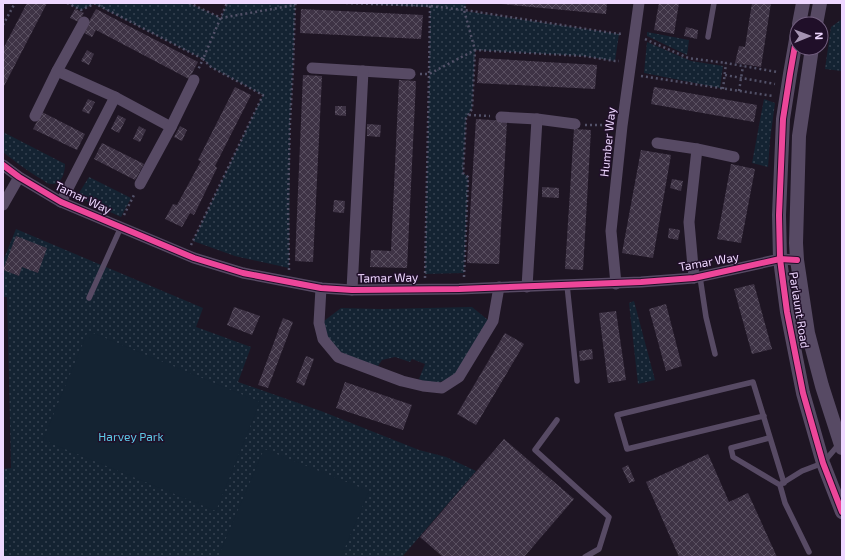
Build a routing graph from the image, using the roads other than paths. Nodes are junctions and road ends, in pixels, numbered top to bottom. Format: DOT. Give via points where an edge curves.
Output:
graph roads {
  1 [pos="639,3"];
  2 [pos="714,3"];
  3 [pos="803,3"];
  4 [pos="820,3"];
  5 [pos="801,16"];
  6 [pos="818,16"];
  7 [pos="84,22"];
  8 [pos="708,37"];
  9 [pos="793,56"];
  10 [pos="811,56"];
  11 [pos="312,68"];
  12 [pos="57,71"];
  13 [pos="363,71"];
  14 [pos="410,74"];
  15 [pos="194,80"];
  16 [pos="115,97"];
  17 [pos="35,116"];
  18 [pos="501,117"];
  19 [pos="537,119"];
  20 [pos="575,124"];
  21 [pos="171,127"];
  22 [pos="657,143"];
  23 [pos="697,149"];
  24 [pos="734,157"];
  25 [pos="3,165"];
  26 [pos="19,177"];
  27 [pos="140,184"];
  28 [pos="61,202"];
  29 [pos="3,205"];
  30 [pos="120,226"];
  31 [pos="780,259"];
  32 [pos="797,260"];
  33 [pos="697,277"];
  34 [pos="616,284"];
  35 [pos="567,286"];
  36 [pos="499,287"];
  37 [pos="527,287"];
  38 [pos="321,288"];
  39 [pos="352,290"];
  40 [pos="89,298"];
  41 [pos="715,354"];
  42 [pos="577,382"];
  43 [pos="764,416"];
  44 [pos="557,420"];
  45 [pos="770,438"];
  46 [pos="841,445"];
  47 [pos="823,463"];
  48 [pos="782,484"];
  49 [pos="842,512"];
  50 [pos="809,552"];
  51 [pos="585,557"];
  1 -- 34 [label="street, Humber Way" via="611,231"];
  2 -- 8 [label="lane"];
  3 -- 5 [label="street"];
  4 -- 6 [label="street"];
  7 -- 12 [label="street"];
  9 -- 31 [label="street, Parlaunt Road" via="783,119"];
  10 -- 32 [label="street, Parlaunt Road" via="799,136"];
  11 -- 13 [label="street"];
  12 -- 16 [label="street"];
  12 -- 17 [label="street"];
  13 -- 14 [label="street"];
  13 -- 39 [label="street"];
  15 -- 21 [label="street"];
  16 -- 21 [label="street"];
  16 -- 28 [label="street"];
  18 -- 19 [label="street"];
  19 -- 20 [label="street"];
  19 -- 37 [label="street"];
  21 -- 27 [label="street"];
  22 -- 23 [label="street"];
  23 -- 24 [label="street"];
  23 -- 33 [label="street" via="689,222"];
  25 -- 26 [label="street, Tamar Way"];
  26 -- 28 [label="street, Tamar Way"];
  26 -- 29 [label="street"];
  28 -- 30 [label="street, Tamar Way"];
  30 -- 38 [label="street, Tamar Way" via="186,254 243,274"];
  30 -- 40 [label="lane"];
  31 -- 32 [label="street, Tamar Way"];
  31 -- 33 [label="street, Tamar Way"];
  31 -- 47 [label="street, Parlaunt Road" via="803,393"];
  32 -- 46 [label="street, Parlaunt Road" via="808,333"];
  33 -- 34 [label="street, Tamar Way"];
  33 -- 41 [label="lane"];
  34 -- 35 [label="street, Tamar Way"];
  35 -- 37 [label="street, Tamar Way"];
  35 -- 42 [label="lane"];
  36 -- 37 [label="street, Tamar Way"];
  36 -- 38 [label="street" via="493,321 459,377 442,388 402,381 338,357 323,339 319,323"];
  36 -- 39 [label="street, Tamar Way"];
  38 -- 39 [label="street, Tamar Way"];
  43 -- 43 [label="lane" via="627,449 617,415 753,382"];
  43 -- 45 [label="lane"];
  44 -- 51 [label="lane" via="535,450 609,517 600,549"];
  45 -- 48 [label="lane"];
  45 -- 48 [label="lane" via="731,448 733,457"];
  46 -- 47 [label="lane"];
  47 -- 48 [label="lane" via="802,471"];
  47 -- 49 [label="street, Parlaunt Road"];
  48 -- 50 [label="lane" via="786,503"];
}
